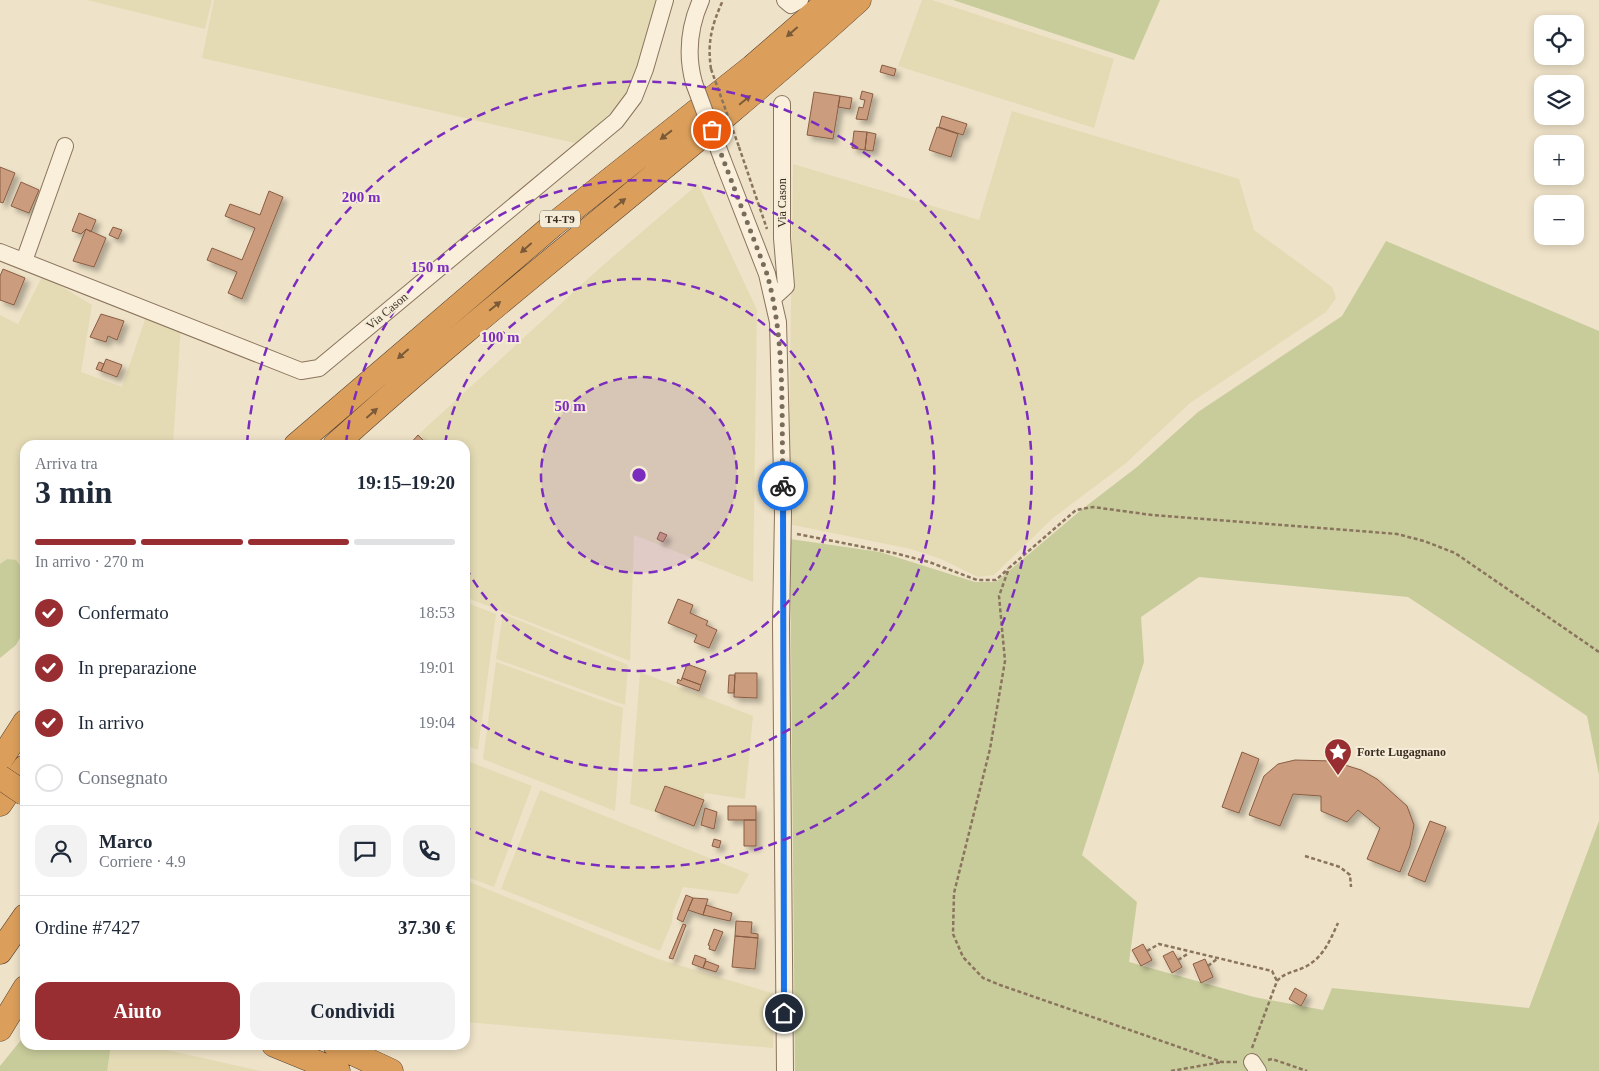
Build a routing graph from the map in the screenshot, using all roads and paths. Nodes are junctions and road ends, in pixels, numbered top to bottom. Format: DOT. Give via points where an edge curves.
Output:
graph roads {
  1 [pos="665,0"];
  2 [pos="700,0"];
  3 [pos="723,0"];
  4 [pos="785,0"];
  5 [pos="800,0"];
  6 [pos="829,0"];
  7 [pos="859,0"];
  8 [pos="782,104"];
  9 [pos="65,146"];
  10 [pos="739,147"];
  11 [pos="0,252"];
  12 [pos="24,261"];
  13 [pos="774,297"];
  14 [pos="302,440"];
  15 [pos="341,440"];
  16 [pos="783,530"];
  17 [pos="1009,568"];
  18 [pos="1599,652"];
  19 [pos="20,727"];
  20 [pos="20,729"];
  21 [pos="0,752"];
  22 [pos="0,761"];
  23 [pos="20,774"];
  24 [pos="0,777"];
  25 [pos="20,791"];
  26 [pos="0,804"];
  27 [pos="1305,856"];
  28 [pos="1351,887"];
  29 [pos="1338,922"];
  30 [pos="20,923"];
  31 [pos="1147,951"];
  32 [pos="0,952"];
  33 [pos="1191,952"];
  34 [pos="20,953"];
  35 [pos="1217,959"];
  36 [pos="1178,960"];
  37 [pos="1208,966"];
  38 [pos="0,968"];
  39 [pos="1277,982"];
  40 [pos="20,996"];
  41 [pos="20,1025"];
  42 [pos="0,1029"];
  43 [pos="0,1046"];
  44 [pos="286,1050"];
  45 [pos="324,1050"];
  46 [pos="329,1050"];
  47 [pos="343,1050"];
  48 [pos="1222,1062"];
  49 [pos="1255,1067"];
  50 [pos="373,1068"];
  51 [pos="338,1071"];
  52 [pos="785,1071"];
  53 [pos="1171,1071"];
  54 [pos="1307,1071"];
  1 -- 12 [label="street, Via Cason" via="634,97 616,121 319,368 301,371"];
  2 -- 13 [label="street, bridge" via="693,18 689,65"];
  3 -- 10 [label="path, bridge" via="711,27 708,52"];
  4 -- 5 [label="street" via="791,5"];
  6 -- 14 [label="highway, T4-T9, one-way" via="752,67 553,225"];
  15 -- 7 [label="highway, T4-T9, one-way" via="477,321 764,84"];
  8 -- 13 [label="street, Via Cason" via="782,238 787,279 786,286"];
  9 -- 12 [label="street"];
  11 -- 12 [label="street, Via Cason"];
  13 -- 16 [label="street" via="780,357"];
  16 -- 17 [label="path" via="911,557 977,580 996,580"];
  16 -- 52 [label="street"];
  17 -- 18 [label="path" via="1076,510 1093,507 1161,516 1397,534 1455,553"];
  17 -- 48 [label="path" via="999,596 1004,670 990,749 954,893 953,934 963,957 983,978"];
  19 -- 21 [label="highway"];
  20 -- 22 [label="highway"];
  23 -- 26 [label="highway"];
  24 -- 25 [label="highway, bridge"];
  27 -- 28 [label="path" via="1340,867 1350,875"];
  29 -- 39 [label="path" via="1324,953 1306,966 1283,975"];
  30 -- 32 [label="highway"];
  31 -- 33 [label="path" via="1159,944"];
  33 -- 35 [label="path"];
  33 -- 36 [label="path"];
  34 -- 38 [label="highway"];
  35 -- 37 [label="path"];
  35 -- 39 [label="path" via="1272,971"];
  39 -- 49 [label="path" via="1252,1045"];
  40 -- 42 [label="highway"];
  41 -- 43 [label="highway"];
  44 -- 51 [label="highway"];
  45 -- 50 [label="highway"];
  46 -- 50 [label="highway"];
  47 -- 50 [label="highway"];
  48 -- 49 [label="path"];
  48 -- 53 [label="path"];
  49 -- 54 [label="path" via="1272,1059"];
}
